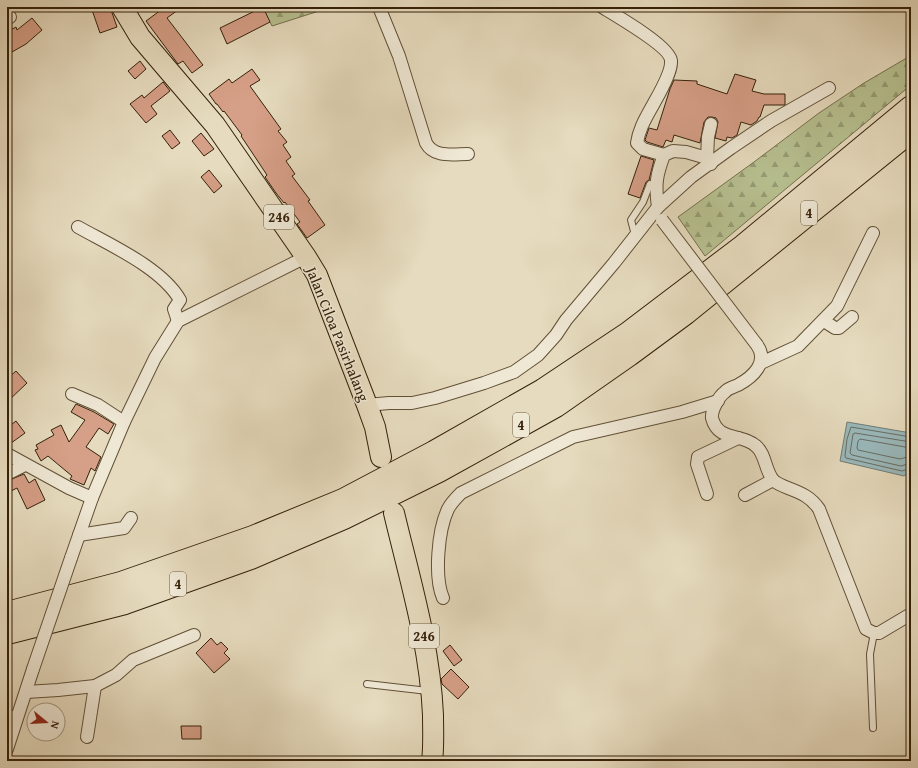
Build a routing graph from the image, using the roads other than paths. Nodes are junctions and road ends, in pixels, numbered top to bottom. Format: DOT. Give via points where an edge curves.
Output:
graph roads {
  1 [pos="122,7"];
  2 [pos="602,7"];
  3 [pos="383,10"];
  4 [pos="828,88"];
  5 [pos="911,107"];
  6 [pos="711,124"];
  7 [pos="911,131"];
  8 [pos="468,154"];
  9 [pos="664,155"];
  10 [pos="709,161"];
  11 [pos="650,184"];
  12 [pos="658,212"];
  13 [pos="78,227"];
  14 [pos="873,233"];
  15 [pos="635,235"];
  16 [pos="306,257"];
  17 [pos="852,317"];
  18 [pos="178,321"];
  19 [pos="824,321"];
  20 [pos="761,363"];
  21 [pos="72,394"];
  22 [pos="718,401"];
  23 [pos="367,405"];
  24 [pos="124,422"];
  25 [pos="738,438"];
  26 [pos="7,454"];
  27 [pos="381,457"];
  28 [pos="25,465"];
  29 [pos="7,474"];
  30 [pos="773,480"];
  31 [pos="707,494"];
  32 [pos="745,495"];
  33 [pos="92,498"];
  34 [pos="394,513"];
  35 [pos="131,518"];
  36 [pos="78,535"];
  37 [pos="443,598"];
  38 [pos="7,613"];
  39 [pos="911,614"];
  40 [pos="7,633"];
  41 [pos="874,633"];
  42 [pos="194,635"];
  43 [pos="367,684"];
  44 [pos="95,686"];
  45 [pos="432,691"];
  46 [pos="26,692"];
  47 [pos="13,714"];
  48 [pos="873,728"];
  49 [pos="9,736"];
  50 [pos="87,736"];
  51 [pos="7,749"];
  52 [pos="432,761"];
  1 -- 16 [label="main road, Jalan Ciloa Pasirhalang / 246" via="140,37 215,125"];
  2 -- 9 [label="street" via="659,44 671,59 666,80 640,128 637,143 643,149"];
  3 -- 8 [label="street" via="426,143 438,154"];
  4 -- 10 [label="street"];
  5 -- 38 [label="highway, 4" via="743,246 626,334 543,390 434,452 343,500 252,537 121,583"];
  6 -- 10 [label="street" via="708,137"];
  7 -- 40 [label="highway, 4" via="686,313 550,410 439,471 344,518 251,558 125,603"];
  9 -- 10 [label="street" via="673,151 686,152"];
  9 -- 12 [label="street" via="655,188"];
  10 -- 12 [label="street"];
  11 -- 15 [label="lane" via="643,202 631,220"];
  12 -- 15 [label="street"];
  12 -- 20 [label="street, bridge" via="757,345 762,353"];
  13 -- 18 [label="street" via="159,275 180,300 174,309"];
  14 -- 19 [label="street" via="837,306"];
  15 -- 23 [label="street" via="556,336 538,355 514,372 435,398 412,403"];
  16 -- 18 [label="street"];
  16 -- 23 [label="main road, Jalan Ciloa Pasirhalang / 246" via="320,283"];
  17 -- 19 [label="street" via="839,328"];
  18 -- 24 [label="street" via="155,358"];
  19 -- 20 [label="street" via="798,346"];
  20 -- 22 [label="street" via="743,382 725,391"];
  21 -- 24 [label="street" via="98,405"];
  22 -- 25 [label="street" via="712,412 715,428"];
  22 -- 37 [label="street" via="682,412 573,437 462,493 448,509 439,541 438,567"];
  23 -- 27 [label="main road, Jalan Ciloa Pasirhalang / 246"];
  24 -- 33 [label="street"];
  25 -- 30 [label="street" via="756,446"];
  25 -- 31 [label="street" via="698,457 697,464"];
  26 -- 28 [label="street"];
  28 -- 29 [label="street"];
  28 -- 33 [label="street"];
  30 -- 32 [label="street"];
  30 -- 41 [label="street" via="804,494 816,503 863,624"];
  33 -- 36 [label="street"];
  34 -- 45 [label="main road, 246" via="420,618"];
  35 -- 36 [label="street" via="124,528"];
  36 -- 46 [label="street, bridge"];
  39 -- 41 [label="street" via="879,633"];
  41 -- 48 [label="lane" via="870,654"];
  42 -- 44 [label="street" via="133,660"];
  43 -- 45 [label="lane"];
  44 -- 46 [label="street"];
  44 -- 50 [label="street"];
  45 -- 52 [label="main road, 246"];
  46 -- 47 [label="street"];
  47 -- 49 [label="street"];
  49 -- 51 [label="street"];
}
